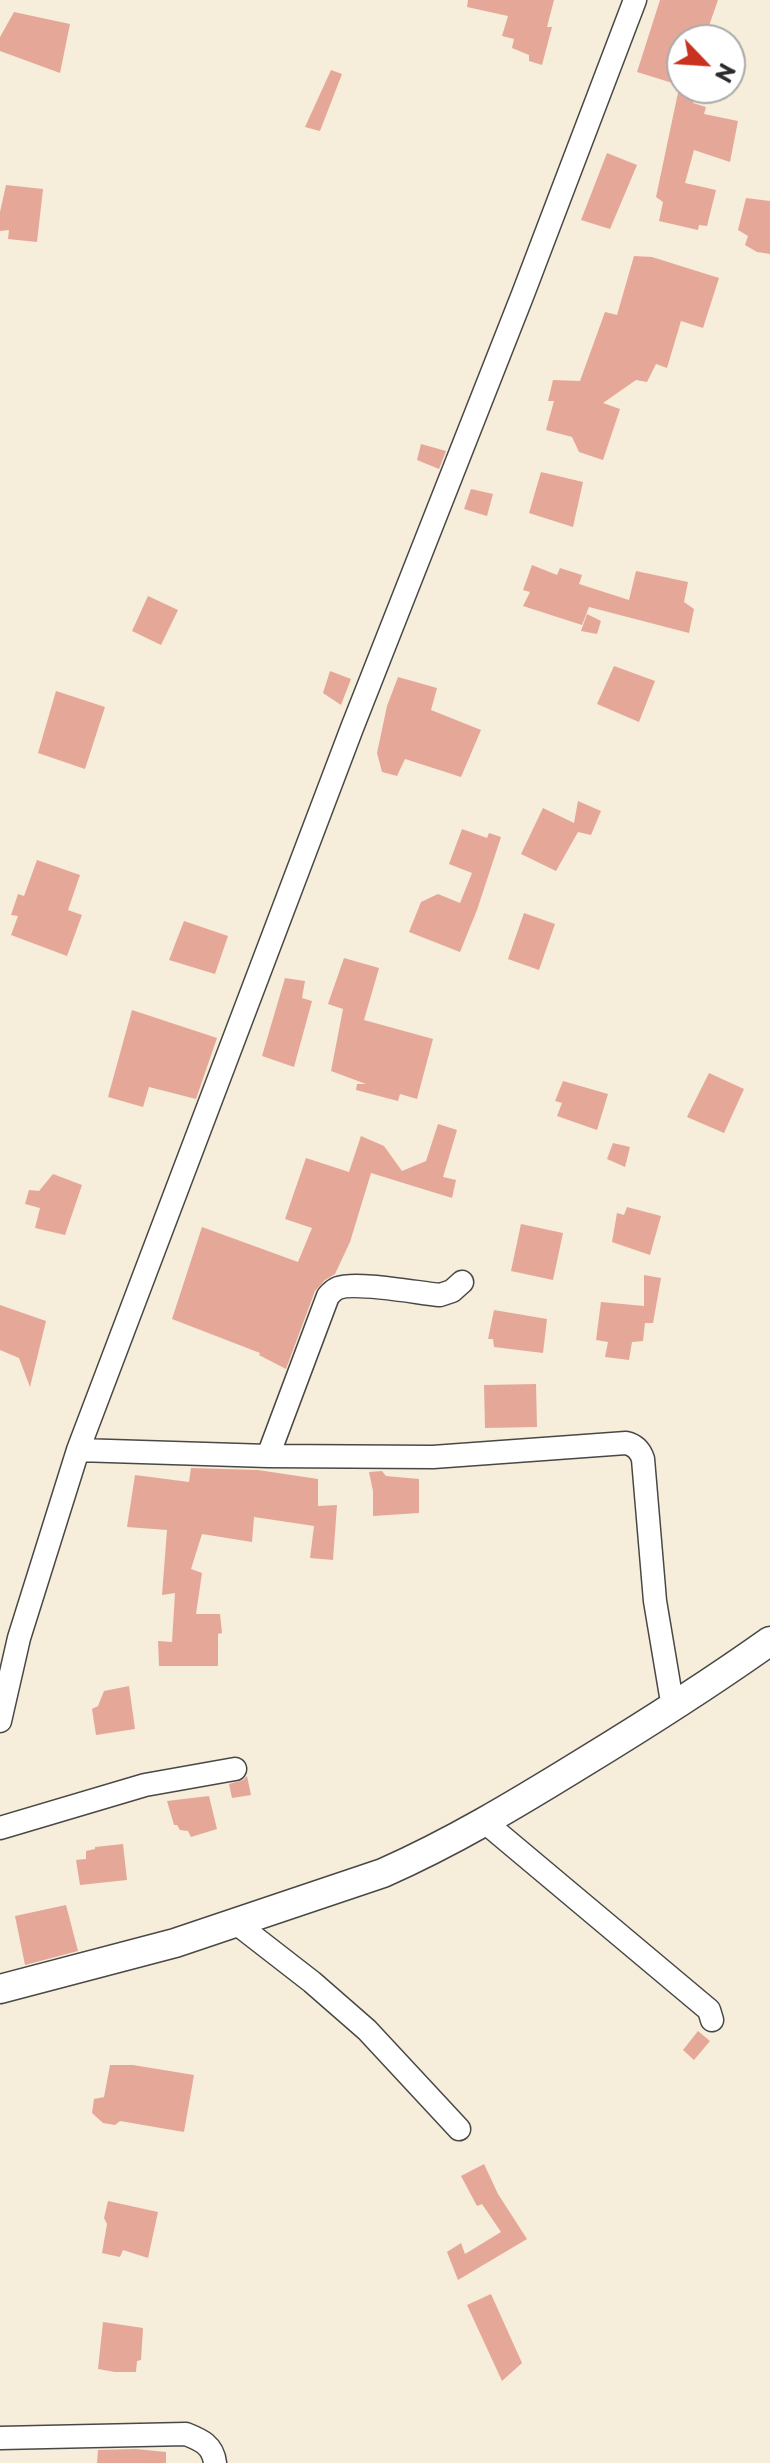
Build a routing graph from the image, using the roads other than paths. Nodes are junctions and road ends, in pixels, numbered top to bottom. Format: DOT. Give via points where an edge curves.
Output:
graph roads {
  1 [pos="635,0"];
  2 [pos="462,1282"];
  3 [pos="78,1450"];
  4 [pos="268,1456"];
  5 [pos="770,1641"];
  6 [pos="673,1708"];
  7 [pos="0,1721"];
  8 [pos="235,1769"];
  9 [pos="486,1823"];
  10 [pos="0,1828"];
  11 [pos="236,1923"];
  12 [pos="0,1989"];
  13 [pos="712,2020"];
  14 [pos="459,2129"];
  15 [pos="0,2438"];
  16 [pos="215,2463"];
  1 -- 3 [label="street"];
  2 -- 4 [label="street" via="440,1295 367,1287 334,1290"];
  3 -- 4 [label="street"];
  3 -- 7 [label="street" via="19,1638"];
  4 -- 6 [label="street" via="433,1457 626,1443 637,1447 643,1459 655,1601"];
  5 -- 6 [label="main road"];
  6 -- 9 [label="main road"];
  8 -- 10 [label="street" via="145,1785"];
  9 -- 11 [label="main road" via="383,1873"];
  9 -- 13 [label="street" via="709,2010"];
  11 -- 12 [label="main road"];
  11 -- 14 [label="street" via="367,2030"];
  15 -- 16 [label="street" via="186,2434 202,2440"];
}
